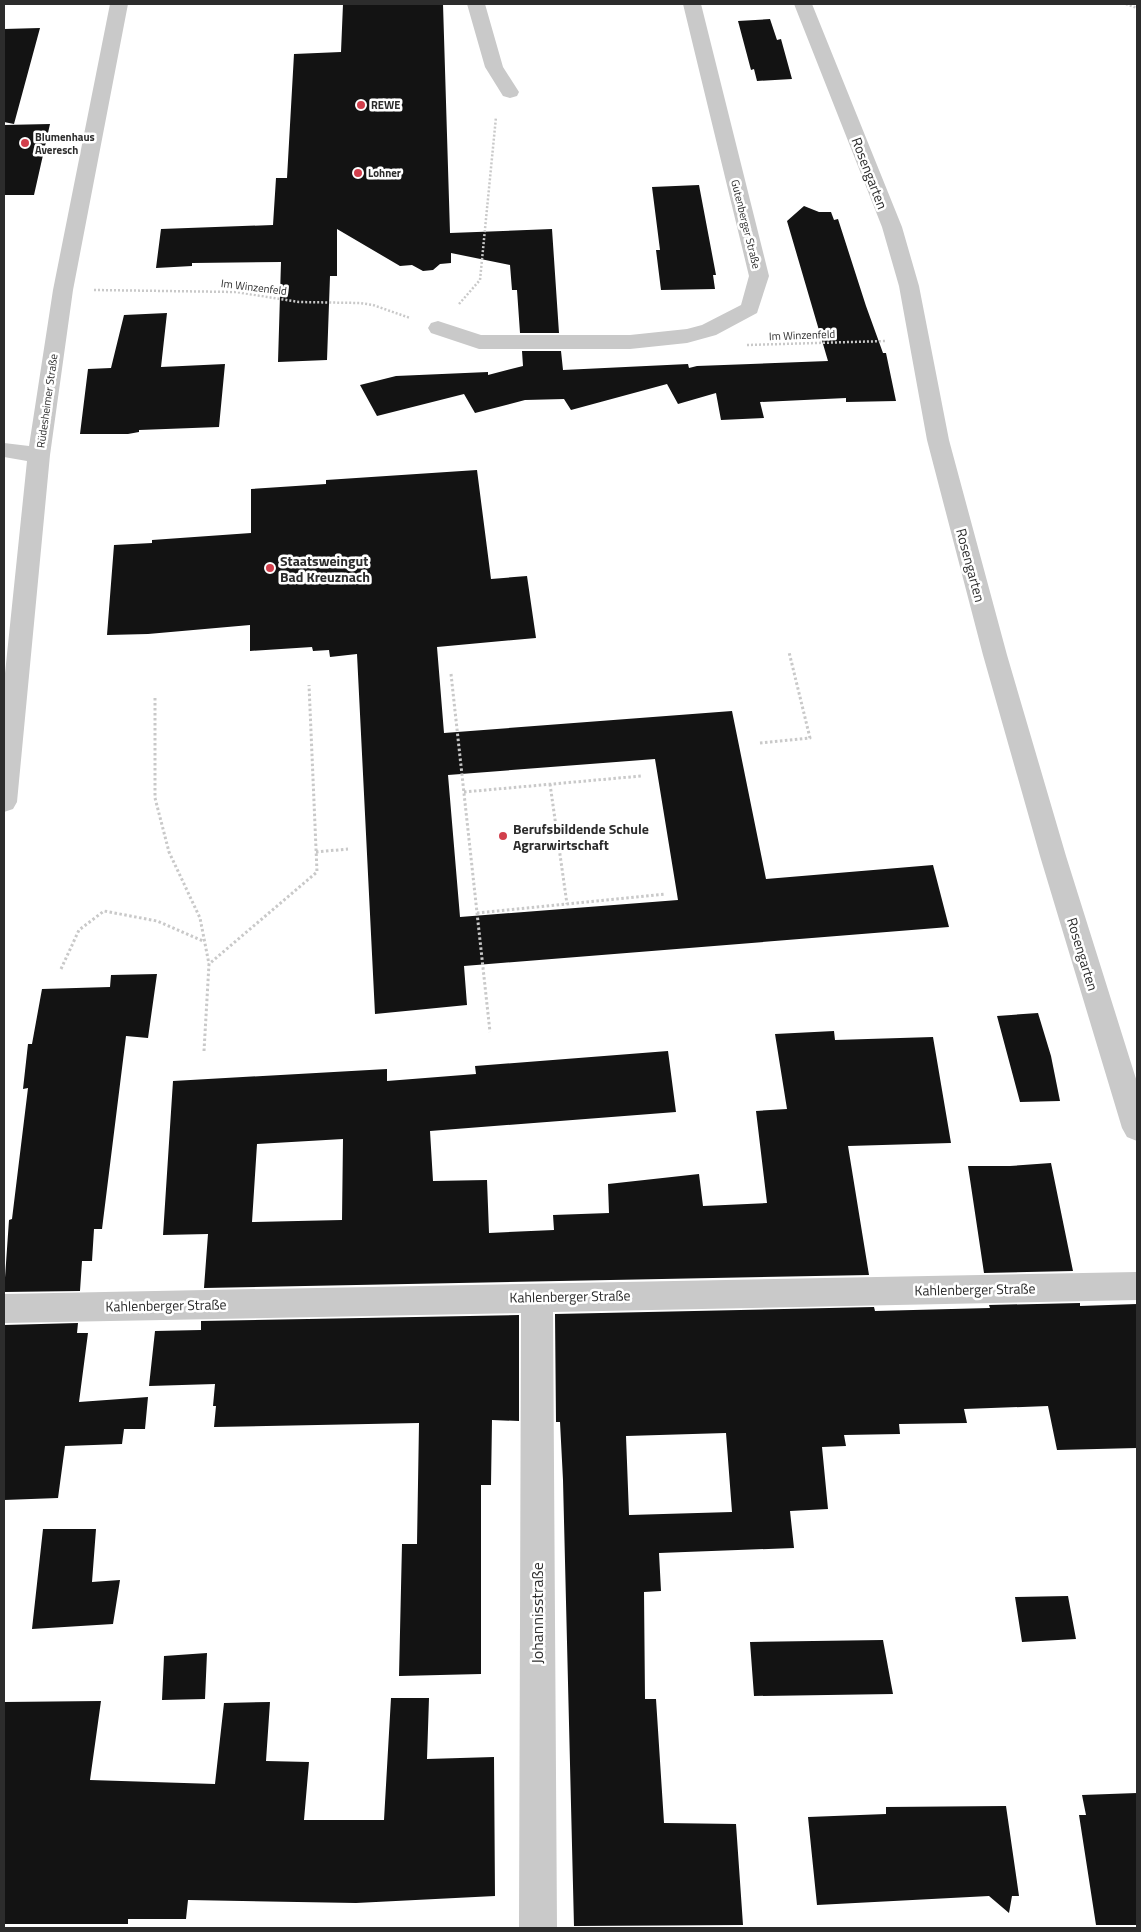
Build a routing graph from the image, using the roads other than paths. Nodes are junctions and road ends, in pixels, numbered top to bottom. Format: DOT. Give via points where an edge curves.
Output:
graph roads {
  1 [pos="119,4"];
  2 [pos="476,4"];
  3 [pos="692,4"];
  4 [pos="803,4"];
  5 [pos="510,92"];
  6 [pos="438,328"];
  7 [pos="4,450"];
  8 [pos="39,455"];
  9 [pos="4,802"];
  10 [pos="1137,1128"];
  11 [pos="1137,1286"];
  12 [pos="537,1297"];
  13 [pos="4,1309"];
  14 [pos="538,1928"];
  1 -- 8 [label="street, Rüdesheimer Straße" via="63,290"];
  2 -- 5 [label="street" via="494,67"];
  3 -- 6 [label="street, Gutenberger Straße" via="759,276 750,308 709,330 687,336 630,342 479,342"];
  4 -- 10 [label="street, Rosengarten" via="892,227 909,286 938,440 995,655"];
  7 -- 8 [label="street"];
  8 -- 9 [label="street, Rüdesheimer Straße"];
  11 -- 12 [label="street, Kahlenberger Straße"];
  12 -- 13 [label="street, Kahlenberger Straße"];
  12 -- 14 [label="street, Johannisstraße"];
}
